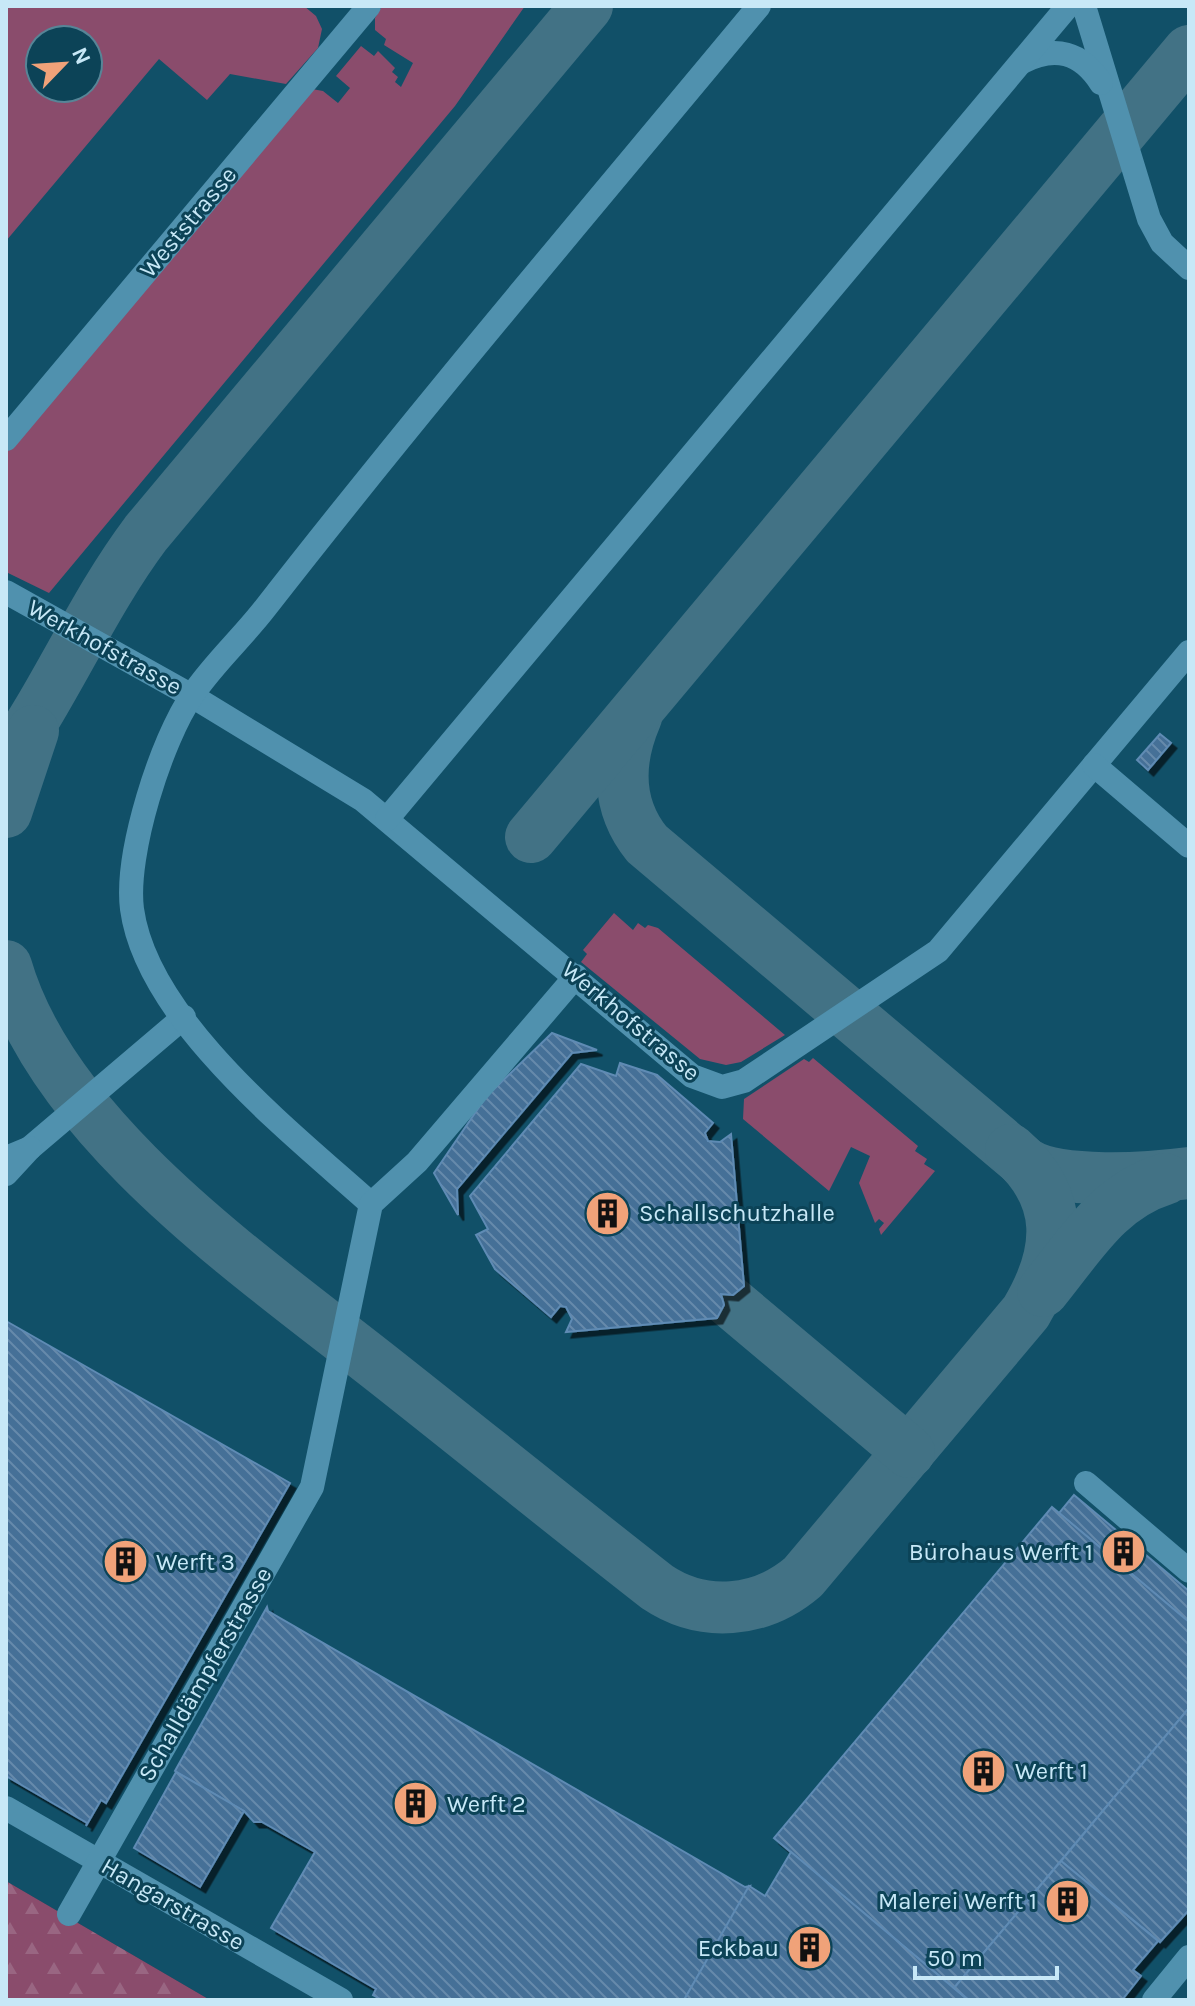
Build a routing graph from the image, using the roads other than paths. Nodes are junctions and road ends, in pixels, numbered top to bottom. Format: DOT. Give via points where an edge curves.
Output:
graph roads {
  1 [pos="369,6"];
  2 [pos="759,6"];
  3 [pos="1068,6"];
  4 [pos="1084,6"];
  5 [pos="1022,62"];
  6 [pos="1112,99"];
  7 [pos="1189,268"];
  8 [pos="6,439"];
  9 [pos="6,592"];
  10 [pos="1189,652"];
  11 [pos="192,696"];
  12 [pos="1094,765"];
  13 [pos="387,819"];
  14 [pos="1189,846"];
  15 [pos="576,976"];
  16 [pos="184,1017"];
  17 [pos="30,1148"];
  18 [pos="6,1158"];
  19 [pos="6,1174"];
  20 [pos="371,1204"];
  21 [pos="1086,1483"];
  22 [pos="1189,1571"];
  23 [pos="6,1808"];
  24 [pos="99,1861"];
  25 [pos="69,1914"];
  26 [pos="1189,1957"];
  27 [pos="341,2000"];
  28 [pos="1154,2000"];
  1 -- 8 [label="lane, Weststrasse"];
  2 -- 11 [label="lane" via="335,515"];
  3 -- 5 [label="lane"];
  4 -- 6 [label="lane"];
  5 -- 6 [label="lane" via="1045,52 1072,55 1089,65"];
  5 -- 13 [label="lane"];
  6 -- 7 [label="lane" via="1149,219 1162,243"];
  9 -- 11 [label="lane, Werkhofstrasse"];
  10 -- 12 [label="lane, Werkhofstrasse"];
  11 -- 13 [label="lane, Werkhofstrasse"];
  11 -- 16 [label="lane" via="146,807 131,892 146,954"];
  12 -- 14 [label="lane"];
  12 -- 15 [label="lane, Werkhofstrasse" via="938,951 734,1085 712,1086 692,1076"];
  13 -- 15 [label="lane, Werkhofstrasse"];
  15 -- 20 [label="lane" via="417,1162"];
  16 -- 17 [label="lane"];
  16 -- 20 [label="lane" via="265,1110"];
  17 -- 18 [label="lane"];
  17 -- 19 [label="lane"];
  20 -- 24 [label="lane, Schalldämpferstrasse" via="312,1487"];
  21 -- 22 [label="lane"];
  23 -- 24 [label="lane, Hangarstrasse"];
  24 -- 25 [label="lane, Schalldämpferstrasse"];
  24 -- 27 [label="lane, Hangarstrasse"];
  26 -- 28 [label="lane"];
}
